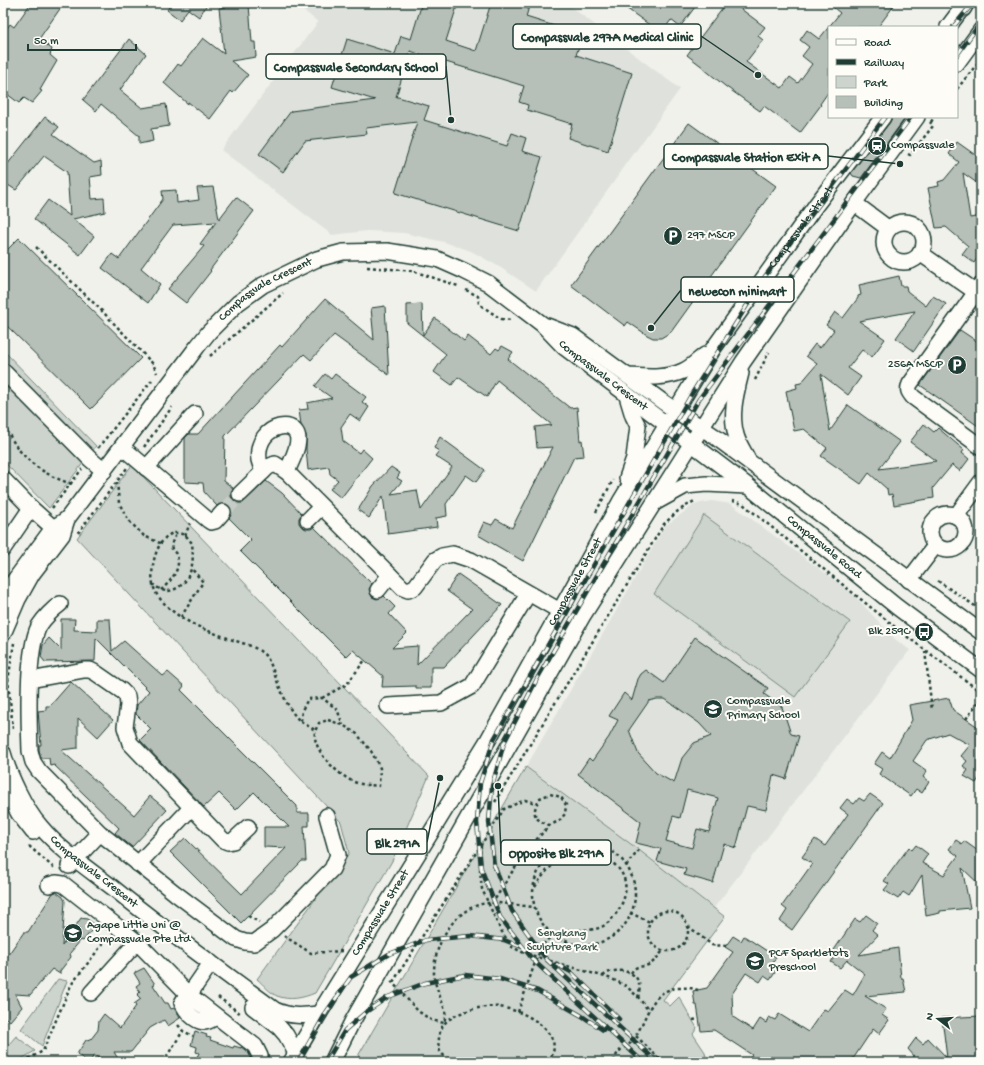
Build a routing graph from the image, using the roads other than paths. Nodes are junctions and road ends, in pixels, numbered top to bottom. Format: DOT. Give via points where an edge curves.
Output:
graph roads {
  1 [pos="964,4"];
  2 [pos="949,26"];
  3 [pos="981,30"];
  4 [pos="958,62"];
  5 [pos="882,118"];
  6 [pos="916,118"];
  7 [pos="854,203"];
  8 [pos="889,229"];
  9 [pos="920,253"];
  10 [pos="979,289"];
  11 [pos="542,324"];
  12 [pos="713,349"];
  13 [pos="743,362"];
  14 [pos="3,371"];
  15 [pos="627,376"];
  16 [pos="627,396"];
  17 [pos="676,409"];
  18 [pos="196,414"];
  19 [pos="666,425"];
  20 [pos="702,427"];
  21 [pos="691,444"];
  22 [pos="122,447"];
  23 [pos="981,447"];
  24 [pos="748,460"];
  25 [pos="140,463"];
  26 [pos="104,470"];
  27 [pos="263,472"];
  28 [pos="286,472"];
  29 [pos="3,479"];
  30 [pos="981,482"];
  31 [pos="748,486"];
  32 [pos="240,494"];
  33 [pos="620,502"];
  34 [pos="653,504"];
  35 [pos="321,507"];
  36 [pos="31,508"];
  37 [pos="223,512"];
  38 [pos="956,516"];
  39 [pos="308,520"];
  40 [pos="64,533"];
  41 [pos="935,546"];
  42 [pos="3,549"];
  43 [pos="390,575"];
  44 [pos="909,580"];
  45 [pos="378,590"];
  46 [pos="528,594"];
  47 [pos="3,603"];
  48 [pos="60,604"];
  49 [pos="560,611"];
  50 [pos="981,632"];
  51 [pos="9,635"];
  52 [pos="981,670"];
  53 [pos="30,680"];
  54 [pos="388,706"];
  55 [pos="4,762"];
  56 [pos="3,785"];
  57 [pos="192,807"];
  58 [pos="327,816"];
  59 [pos="248,827"];
  60 [pos="100,833"];
  61 [pos="72,863"];
  62 [pos="138,864"];
  63 [pos="49,885"];
  64 [pos="137,942"];
  65 [pos="208,968"];
  66 [pos="91,993"];
  67 [pos="189,995"];
  68 [pos="319,1014"];
  69 [pos="294,1058"];
  70 [pos="260,1062"];
  71 [pos="332,1062"];
  1 -- 2 [label="street"];
  3 -- 4 [label="street"];
  5 -- 12 [label="street, Compassvale Street" via="816,205"];
  6 -- 7 [label="street, Compassvale Street"];
  7 -- 8 [label="street"];
  7 -- 13 [label="street, Compassvale Street"];
  8 -- 9 [label="street" via="902,222 917,226 924,239"];
  8 -- 9 [label="street" via="885,242 893,263 909,261"];
  9 -- 10 [label="street"];
  10 -- 23 [label="street" via="908,388 910,394 934,404"];
  11 -- 15 [label="street, Compassvale Crescent" via="573,336"];
  11 -- 16 [label="street, Compassvale Crescent" via="564,346"];
  11 -- 22 [label="street, Compassvale Crescent" via="488,283 437,260 387,251 343,252 316,259 262,285 238,303 197,346"];
  12 -- 15 [label="street" via="684,371 657,378"];
  12 -- 17 [label="street, Compassvale Street"];
  13 -- 20 [label="street, Compassvale Street"];
  13 -- 24 [label="street" via="734,403 734,420 736,436"];
  14 -- 26 [label="street"];
  15 -- 17 [label="street, Compassvale Crescent"];
  16 -- 19 [label="street, Compassvale Crescent"];
  16 -- 33 [label="street" via="638,426 634,458"];
  17 -- 19 [label="street, Compassvale Street"];
  17 -- 20 [label="street, Compassvale Road"];
  18 -- 25 [label="street"];
  19 -- 21 [label="street, Compassvale Road"];
  19 -- 33 [label="street, Compassvale Street"];
  20 -- 21 [label="street, Compassvale Street"];
  20 -- 24 [label="street, Compassvale Road"];
  21 -- 31 [label="street, Compassvale Road"];
  21 -- 34 [label="street, Compassvale Street"];
  22 -- 25 [label="street"];
  22 -- 26 [label="street, Compassvale Crescent"];
  24 -- 44 [label="street, Compassvale Road"];
  25 -- 37 [label="street" via="211,522"];
  26 -- 40 [label="street, Compassvale Crescent" via="67,519"];
  27 -- 28 [label="street" via="275,464"];
  27 -- 28 [label="street" via="259,459 260,445 266,434 276,427 284,426 292,428 297,436 298,446"];
  27 -- 32 [label="street"];
  28 -- 35 [label="street"];
  29 -- 36 [label="street"];
  30 -- 38 [label="street"];
  31 -- 34 [label="street" via="685,486"];
  31 -- 52 [label="street, Compassvale Road" via="897,607"];
  33 -- 49 [label="street, Compassvale Street"];
  34 -- 71 [label="street, Compassvale Street" via="582,617 380,972"];
  35 -- 39 [label="street"];
  35 -- 43 [label="street"];
  36 -- 40 [label="street"];
  36 -- 42 [label="street"];
  38 -- 41 [label="street" via="940,515 932,522 929,532"];
  38 -- 41 [label="street" via="966,531 963,543 947,551"];
  40 -- 47 [label="street, Compassvale Crescent" via="12,585"];
  40 -- 51 [label="street, Compassvale Crescent" via="32,574 18,599"];
  41 -- 44 [label="street"];
  43 -- 45 [label="street"];
  43 -- 46 [label="street" via="403,588 412,590 435,560 453,554 471,560"];
  44 -- 50 [label="street, Compassvale Road"];
  46 -- 49 [label="street"];
  46 -- 54 [label="street" via="472,686 441,703"];
  48 -- 53 [label="street" via="49,612 39,627 33,646"];
  49 -- 68 [label="street, Compassvale Street" via="488,740"];
  53 -- 57 [label="street" via="90,670 122,691 127,696 125,727 130,743 137,746"];
  53 -- 60 [label="street" via="30,751 33,762"];
  55 -- 61 [label="street, Compassvale Crescent" via="39,826"];
  56 -- 61 [label="street, Compassvale Crescent" via="29,828 45,846"];
  57 -- 59 [label="street" via="223,840 228,842"];
  57 -- 62 [label="street"];
  58 -- 62 [label="street" via="338,855 332,869 272,930 254,943 236,939"];
  60 -- 61 [label="street"];
  60 -- 62 [label="street"];
  61 -- 65 [label="street, Compassvale Crescent"];
  63 -- 64 [label="street" via="64,884"];
  64 -- 66 [label="street"];
  64 -- 67 [label="street"];
  65 -- 67 [label="street"];
  65 -- 68 [label="street, Compassvale Crescent" via="286,1015"];
  65 -- 69 [label="street, Compassvale Crescent" via="279,1027 286,1035"];
  67 -- 70 [label="street" via="255,1046"];
  68 -- 69 [label="street, Compassvale Street"];
}
